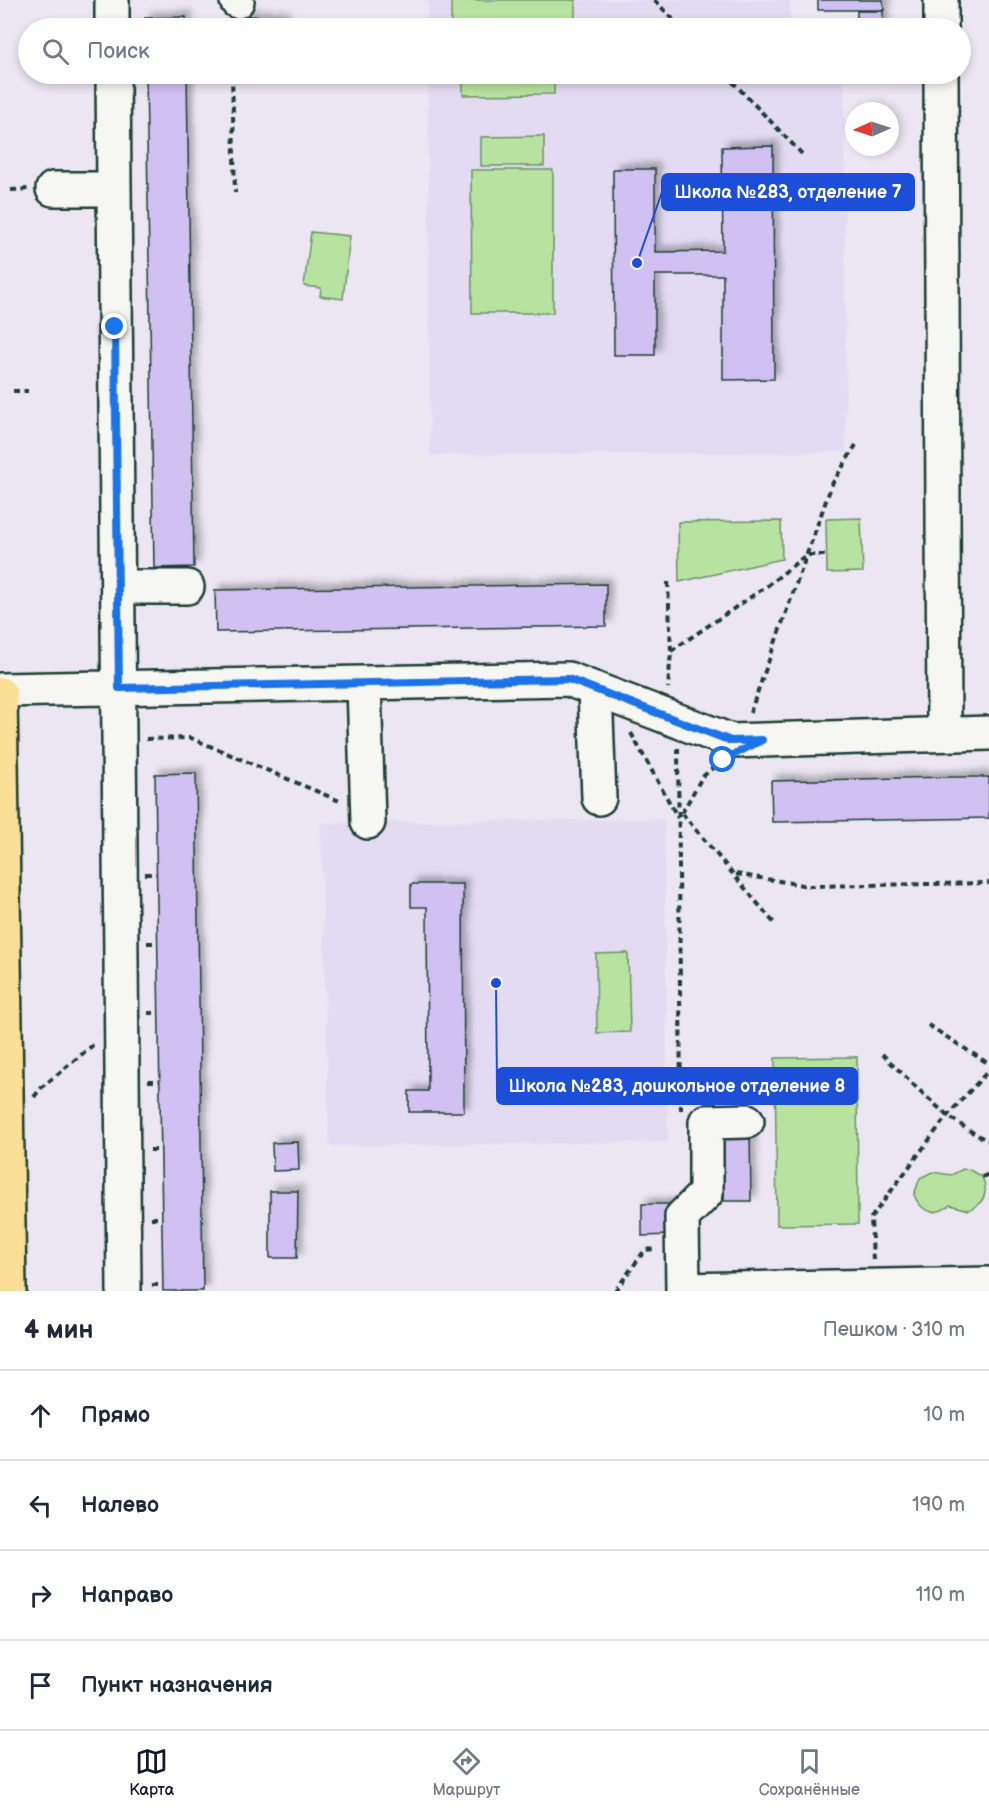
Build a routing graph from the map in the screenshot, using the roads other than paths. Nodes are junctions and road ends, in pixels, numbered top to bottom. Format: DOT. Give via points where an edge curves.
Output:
graph roads {
  1 [pos="112,0"];
  2 [pos="941,0"];
  3 [pos="112,18"];
  4 [pos="941,18"];
  5 [pos="112,84"];
  6 [pos="941,84"];
  7 [pos="39,189"];
  8 [pos="114,189"];
  9 [pos="118,587"];
  10 [pos="187,587"];
  11 [pos="364,683"];
  12 [pos="119,688"];
  13 [pos="0,692"];
  14 [pos="602,692"];
  15 [pos="989,733"];
  16 [pos="944,734"];
  17 [pos="599,798"];
  18 [pos="367,818"];
  19 [pos="747,1121"];
  20 [pos="989,1284"];
  21 [pos="9,1291"];
  22 [pos="124,1291"];
  1 -- 3 [label="lane"];
  2 -- 4 [label="lane"];
  5 -- 8 [label="lane"];
  6 -- 16 [label="lane"];
  7 -- 8 [label="lane"];
  8 -- 9 [label="lane"];
  9 -- 10 [label="lane"];
  9 -- 12 [label="lane"];
  11 -- 12 [label="lane"];
  11 -- 14 [label="lane" via="568,679"];
  11 -- 18 [label="lane"];
  12 -- 13 [label="lane"];
  12 -- 22 [label="lane"];
  13 -- 21 [label="main road"];
  14 -- 16 [label="lane" via="672,718 727,751"];
  14 -- 17 [label="lane"];
  15 -- 16 [label="lane"];
  19 -- 20 [label="lane" via="706,1122 706,1193 682,1217 683,1290"];
}
